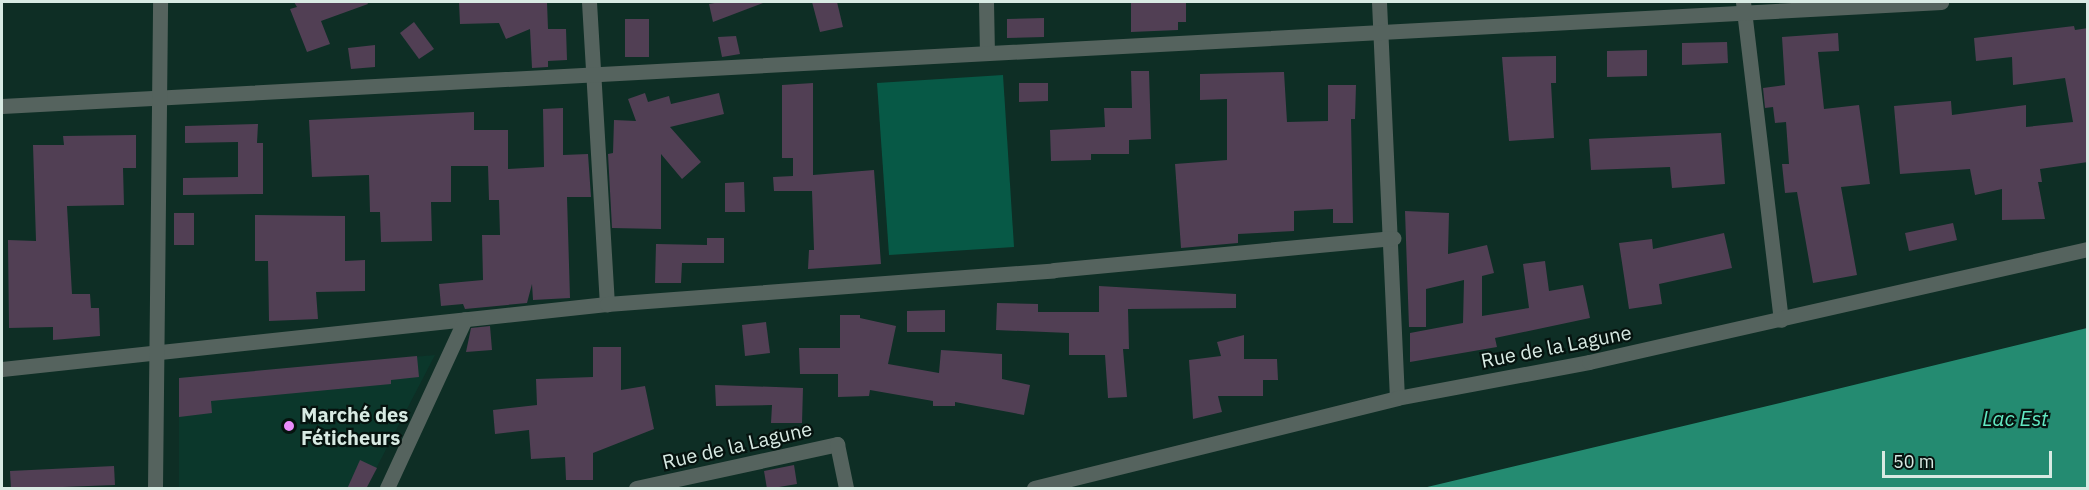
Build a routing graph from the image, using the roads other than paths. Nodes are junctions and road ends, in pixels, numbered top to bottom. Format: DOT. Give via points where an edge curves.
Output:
graph roads {
  1 [pos="160,2"];
  2 [pos="589,2"];
  3 [pos="986,2"];
  4 [pos="1379,2"];
  5 [pos="1941,2"];
  6 [pos="1744,7"];
  7 [pos="1381,31"];
  8 [pos="987,52"];
  9 [pos="592,72"];
  10 [pos="156,97"];
  11 [pos="2,106"];
  12 [pos="1392,238"];
  13 [pos="2088,249"];
  14 [pos="607,304"];
  15 [pos="465,319"];
  16 [pos="1781,320"];
  17 [pos="154,355"];
  18 [pos="2,369"];
  19 [pos="1397,398"];
  20 [pos="154,489"];
  21 [pos="387,489"];
  22 [pos="636,489"];
  23 [pos="846,489"];
  24 [pos="1034,489"];
  1 -- 10 [label="street"];
  2 -- 9 [label="street"];
  3 -- 8 [label="street"];
  4 -- 7 [label="street"];
  5 -- 6 [label="street"];
  6 -- 7 [label="street"];
  6 -- 16 [label="street"];
  7 -- 8 [label="street"];
  7 -- 12 [label="street"];
  8 -- 9 [label="street"];
  9 -- 10 [label="street"];
  9 -- 14 [label="street"];
  10 -- 11 [label="street"];
  10 -- 17 [label="street"];
  12 -- 14 [label="street" via="1054,270"];
  12 -- 19 [label="street"];
  13 -- 16 [label="street, Rue de la Lagune"];
  14 -- 15 [label="street"];
  15 -- 17 [label="street"];
  15 -- 21 [label="street"];
  16 -- 19 [label="street, Rue de la Lagune"];
  17 -- 18 [label="street"];
  17 -- 20 [label="street"];
  19 -- 24 [label="street, Rue de la Lagune"];
  22 -- 23 [label="street, Rue de la Lagune" via="837,444"];
}
